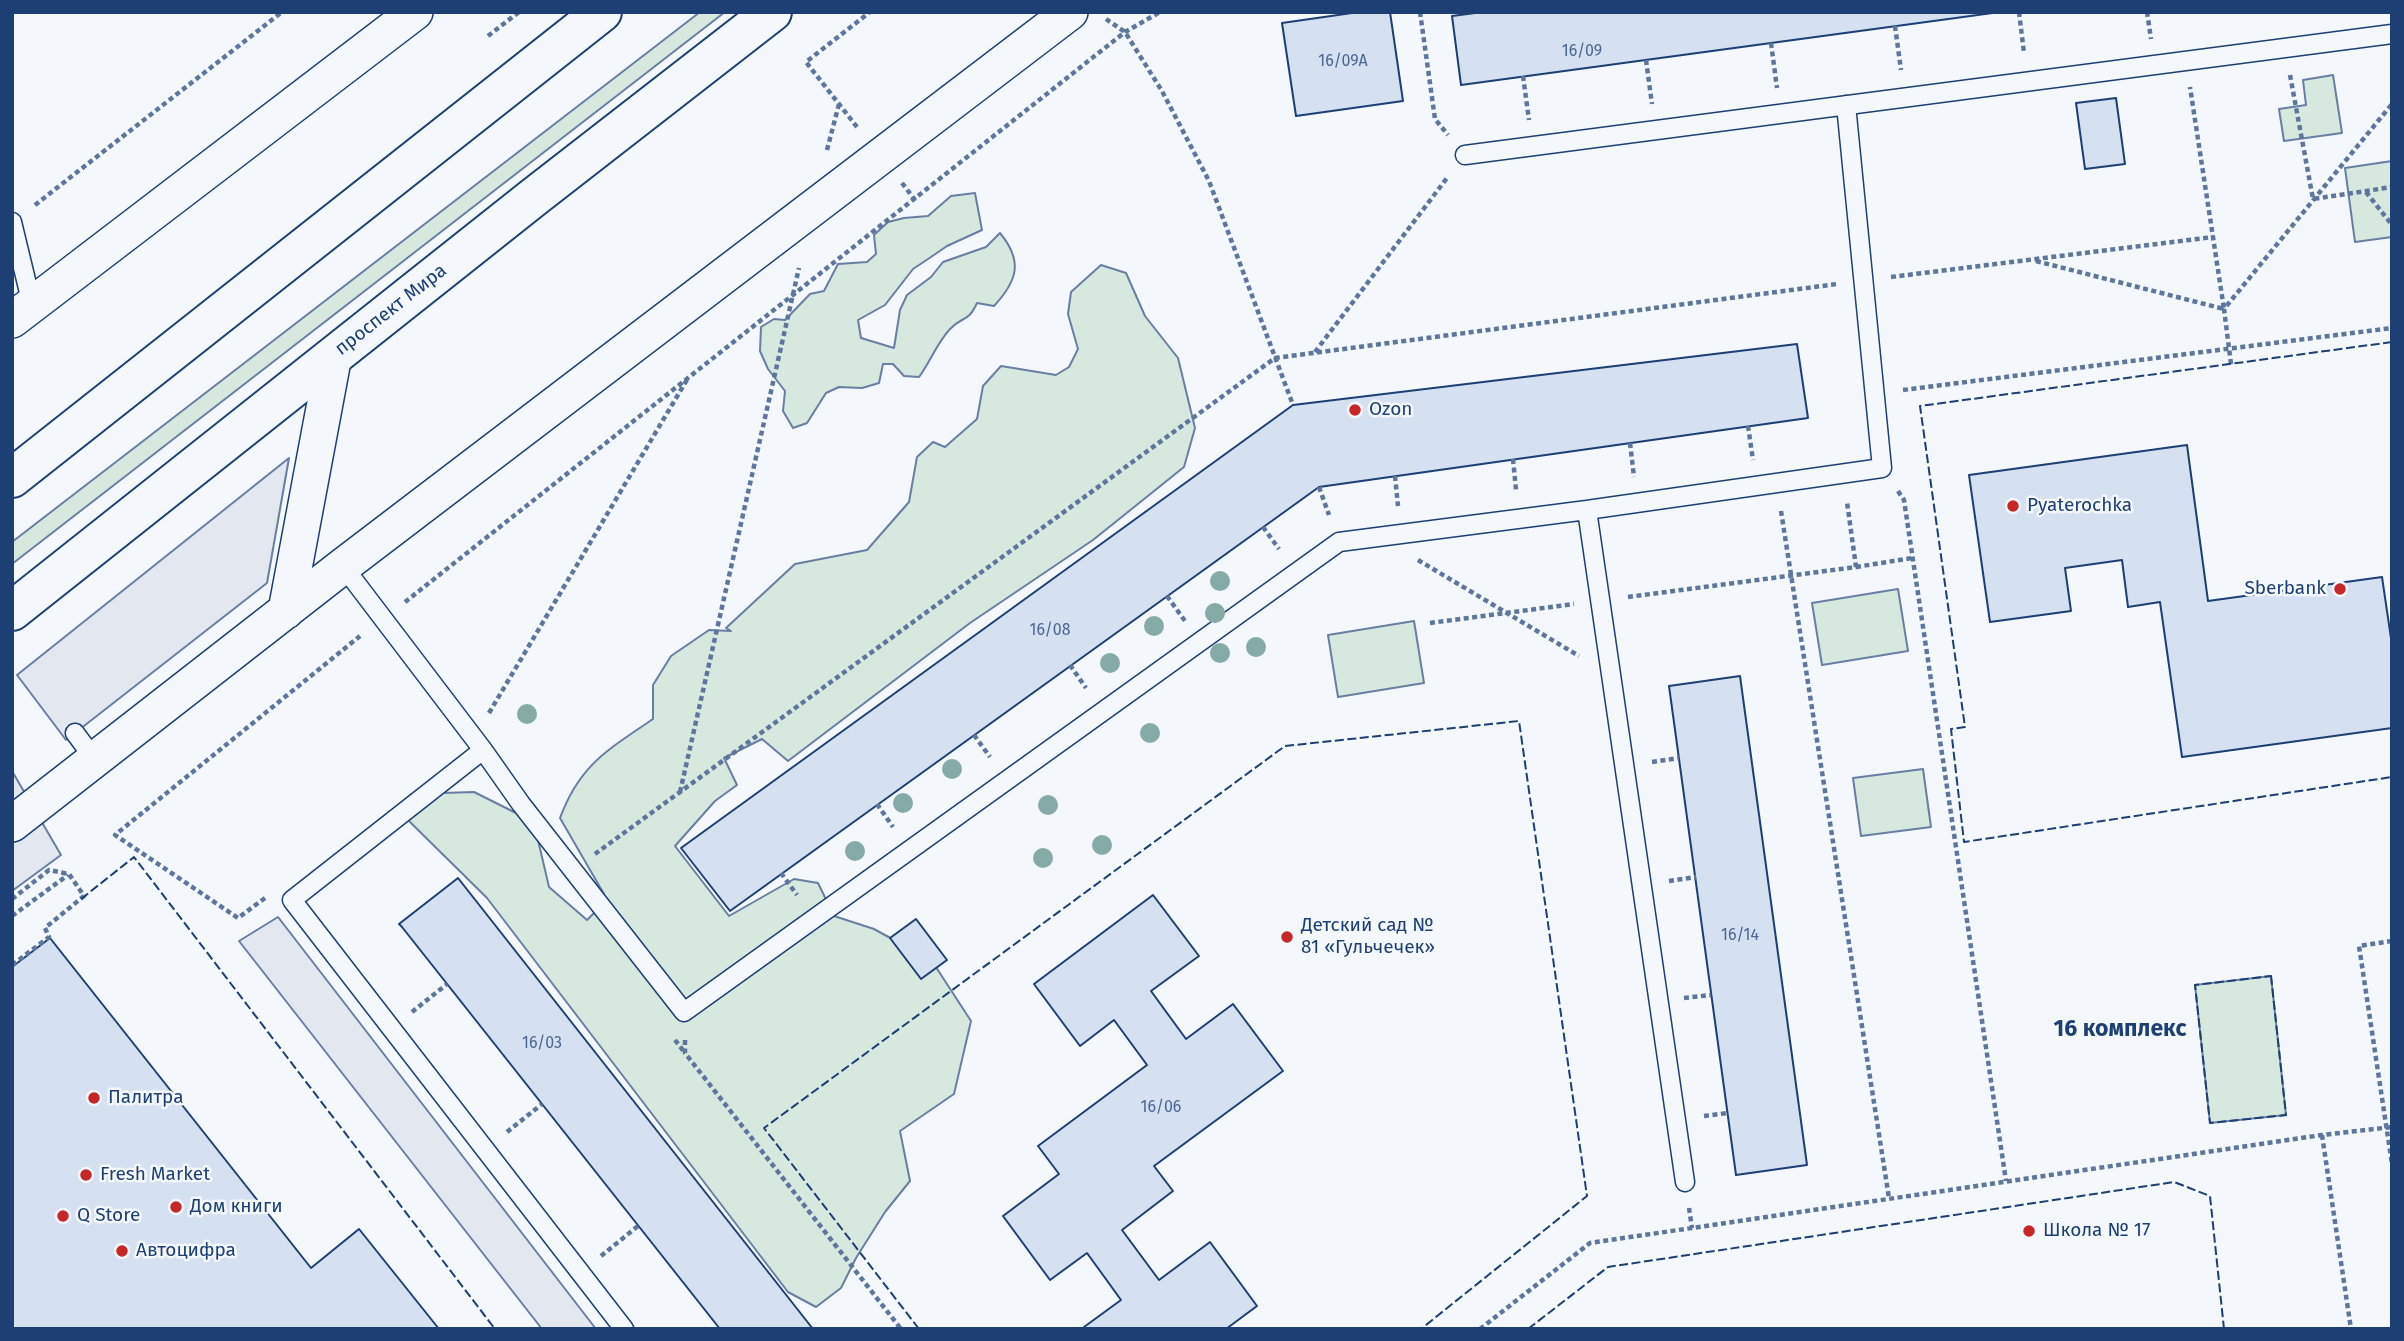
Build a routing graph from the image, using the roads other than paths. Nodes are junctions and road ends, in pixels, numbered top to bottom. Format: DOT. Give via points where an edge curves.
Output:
graph roads {
  1 [pos="415,12"];
  2 [pos="602,12"];
  3 [pos="772,12"];
  4 [pos="1070,12"];
  5 [pos="2392,34"];
  6 [pos="1846,105"];
  7 [pos="1465,155"];
  8 [pos="12,222"];
  9 [pos="22,312"];
  10 [pos="334,355"];
  11 [pos="12,478"];
  12 [pos="1587,510"];
  13 [pos="343,566"];
  14 [pos="12,611"];
  15 [pos="286,611"];
  16 [pos="483,750"];
  17 [pos="12,824"];
  18 [pos="1685,1182"];
  19 [pos="624,1329"];
  1 -- 9 [label="street"];
  2 -- 11 [label="main road"];
  3 -- 10 [label="main road, проспект Мира"];
  4 -- 13 [label="street"];
  5 -- 6 [label="lane"];
  6 -- 7 [label="lane"];
  6 -- 12 [label="lane" via="1882,468"];
  8 -- 9 [label="lane"];
  10 -- 14 [label="main road, проспект Мира"];
  10 -- 15 [label="street"];
  12 -- 16 [label="lane" via="1339,542 684,1012"];
  12 -- 18 [label="lane"];
  13 -- 15 [label="street"];
  13 -- 16 [label="lane"];
  15 -- 17 [label="street" via="85,746"];
  16 -- 19 [label="lane" via="292,900"];
}
